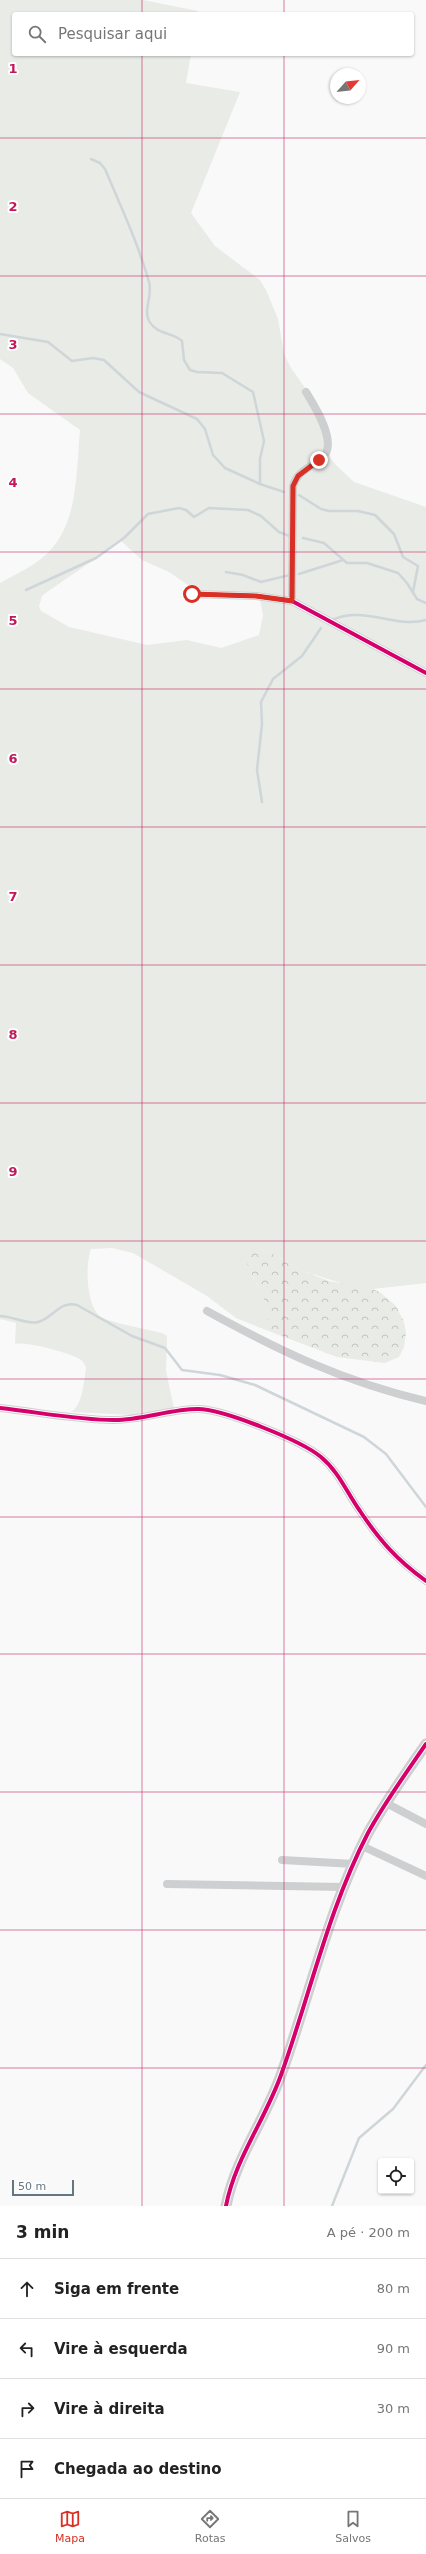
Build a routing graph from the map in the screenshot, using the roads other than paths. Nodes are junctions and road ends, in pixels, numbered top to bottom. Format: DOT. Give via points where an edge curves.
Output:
graph roads {
  1 [pos="306,392"];
  2 [pos="192,594"];
  3 [pos="292,601"];
  4 [pos="426,673"];
  5 [pos="207,1311"];
  6 [pos="426,1400"];
  7 [pos="0,1408"];
  8 [pos="426,1581"];
  9 [pos="426,1744"];
  10 [pos="386,1803"];
  11 [pos="426,1824"];
  12 [pos="362,1846"];
  13 [pos="282,1860"];
  14 [pos="354,1864"];
  15 [pos="426,1876"];
  16 [pos="167,1884"];
  17 [pos="344,1887"];
  18 [pos="226,2206"];
  1 -- 3 [label="street" via="322,421 327,450 325,455 298,476 293,486"];
  2 -- 3 [label="street" via="256,596"];
  3 -- 4 [label="street"];
  5 -- 6 [label="street" via="279,1350 347,1379"];
  7 -- 8 [label="street" via="104,1420 126,1420 198,1409 216,1411 251,1424 321,1457 399,1561"];
  9 -- 10 [label="street"];
  10 -- 11 [label="street"];
  10 -- 12 [label="street"];
  12 -- 14 [label="street"];
  12 -- 15 [label="street"];
  13 -- 14 [label="street"];
  14 -- 17 [label="street"];
  16 -- 17 [label="street"];
  17 -- 18 [label="street" via="309,1985 281,2076 236,2170"];
}
